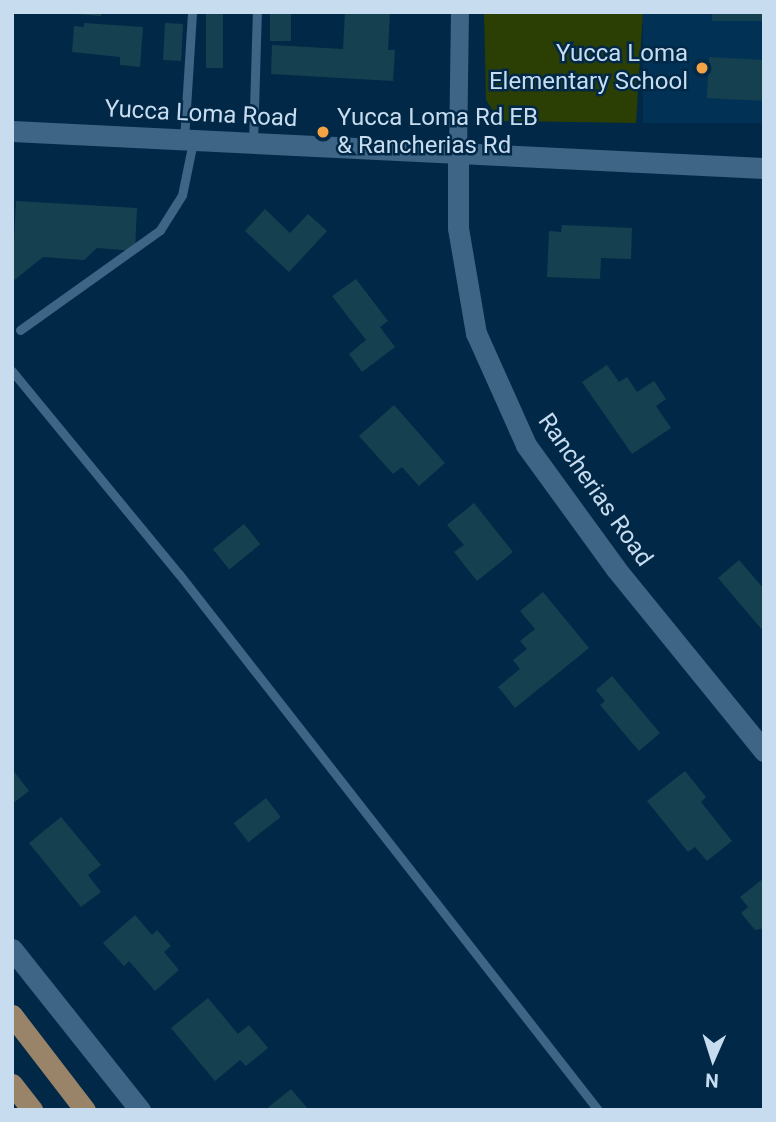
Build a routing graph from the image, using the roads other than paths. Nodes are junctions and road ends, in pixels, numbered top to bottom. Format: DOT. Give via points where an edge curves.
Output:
graph roads {
  1 [pos="192,12"];
  2 [pos="257,12"];
  3 [pos="460,12"];
  4 [pos="12,131"];
  5 [pos="189,140"];
  6 [pos="253,143"];
  7 [pos="458,153"];
  8 [pos="764,169"];
  9 [pos="20,330"];
  10 [pos="12,371"];
  11 [pos="764,751"];
  12 [pos="12,949"];
  13 [pos="12,1015"];
  14 [pos="12,1084"];
  15 [pos="32,1110"];
  16 [pos="85,1110"];
  17 [pos="140,1110"];
  18 [pos="598,1110"];
  1 -- 5 [label="lane"];
  2 -- 6 [label="lane"];
  3 -- 7 [label="street, Rancherias Road"];
  4 -- 5 [label="street, Yucca Loma Road"];
  5 -- 6 [label="street, Yucca Loma Road"];
  5 -- 9 [label="lane" via="181,195 160,230"];
  6 -- 7 [label="street, Yucca Loma Road"];
  7 -- 8 [label="street, Yucca Loma Road"];
  7 -- 11 [label="street, Rancherias Road" via="458,228 476,333 526,445 616,569"];
  10 -- 18 [label="lane" via="179,575"];
  12 -- 17 [label="street"];
  13 -- 16 [label="main road"];
  14 -- 15 [label="main road"];
}
